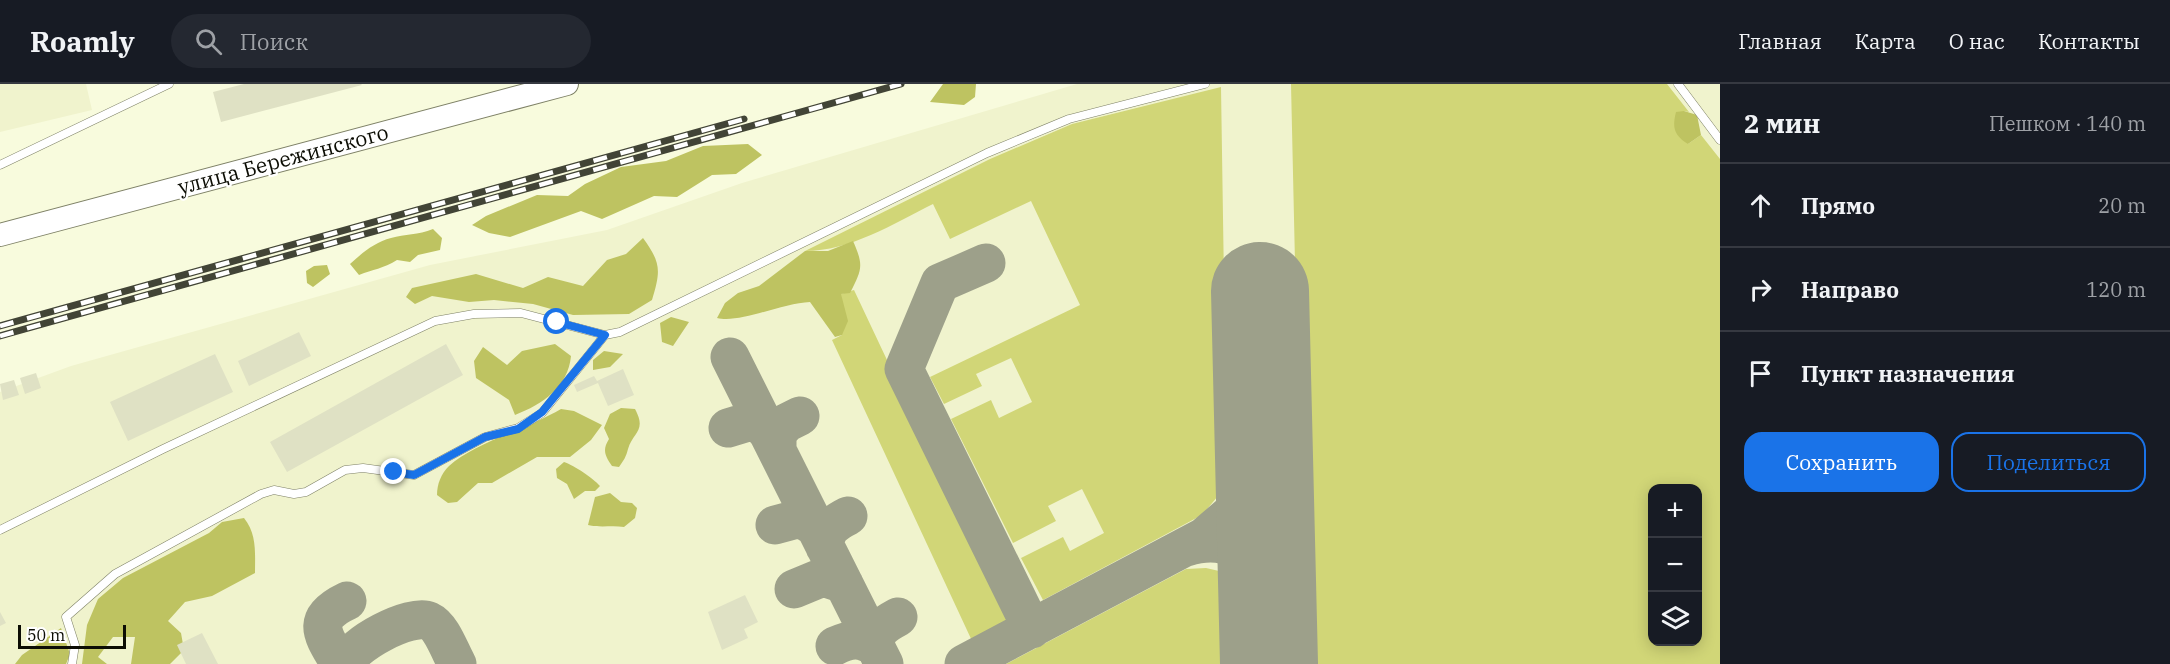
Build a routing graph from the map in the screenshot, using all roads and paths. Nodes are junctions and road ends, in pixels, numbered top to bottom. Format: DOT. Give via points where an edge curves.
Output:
graph roads {
  1 [pos="169,84"];
  2 [pos="567,84"];
  3 [pos="1205,84"];
  4 [pos="1678,84"];
  5 [pos="1720,140"];
  6 [pos="0,165"];
  7 [pos="0,235"];
  8 [pos="605,335"];
  9 [pos="0,530"];
  10 [pos="72,664"];
  1 -- 6 [label="lane"];
  2 -- 7 [label="main road, улица Бережинского"];
  3 -- 8 [label="lane" via="1069,119 987,153 620,332"];
  4 -- 5 [label="lane"];
  8 -- 9 [label="lane" via="521,313 474,314 435,321"];
  8 -- 10 [label="lane" via="542,412 518,429 485,437 414,475 363,468 345,470 306,492 274,490 261,494 124,568 66,617 75,645"];
}
